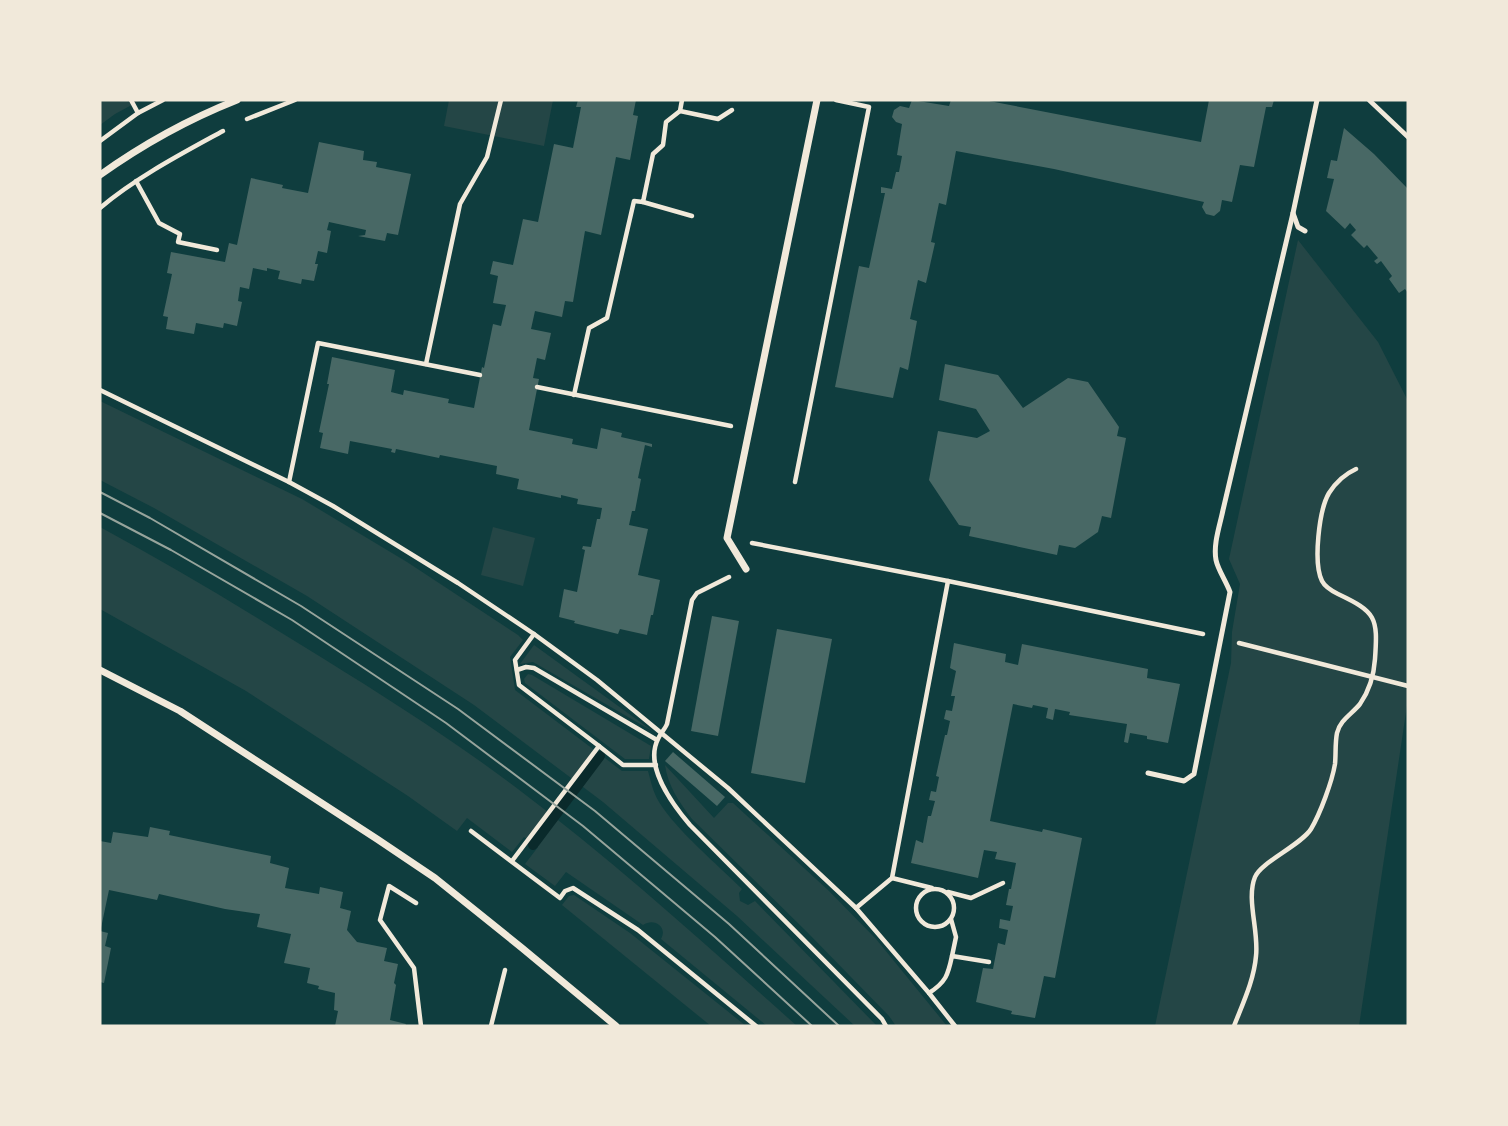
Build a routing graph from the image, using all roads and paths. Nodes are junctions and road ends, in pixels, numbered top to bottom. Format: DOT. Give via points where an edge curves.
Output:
graph roads {
  1 [pos="131,100"];
  2 [pos="163,100"];
  3 [pos="237,100"];
  4 [pos="295,100"];
  5 [pos="500,100"];
  6 [pos="682,100"];
  7 [pos="817,100"];
  8 [pos="834,100"];
  9 [pos="1317,100"];
  10 [pos="1369,100"];
  11 [pos="732,110"];
  12 [pos="680,111"];
  13 [pos="138,113"];
  14 [pos="236,124"];
  15 [pos="226,129"];
  16 [pos="1408,137"];
  17 [pos="100,141"];
  18 [pos="123,159"];
  19 [pos="100,175"];
  20 [pos="136,181"];
  21 [pos="643,202"];
  22 [pos="100,208"];
  23 [pos="1293,213"];
  24 [pos="692,216"];
  25 [pos="1305,232"];
  26 [pos="217,250"];
  27 [pos="426,364"];
  28 [pos="480,375"];
  29 [pos="537,387"];
  30 [pos="100,390"];
  31 [pos="574,395"];
  32 [pos="749,429"];
  33 [pos="1356,469"];
  34 [pos="289,482"];
  35 [pos="795,482"];
  36 [pos="727,538"];
  37 [pos="746,569"];
  38 [pos="948,581"];
  39 [pos="534,634"];
  40 [pos="1222,638"];
  41 [pos="517,670"];
  42 [pos="101,674"];
  43 [pos="1372,677"];
  44 [pos="1408,686"];
  45 [pos="663,733"];
  46 [pos="657,740"];
  47 [pos="599,746"];
  48 [pos="656,765"];
  49 [pos="1148,774"];
  50 [pos="471,831"];
  51 [pos="512,861"];
  52 [pos="892,878"];
  53 [pos="1003,883"];
  54 [pos="937,889"];
  55 [pos="416,903"];
  56 [pos="856,908"];
  57 [pos="951,919"];
  58 [pos="953,956"];
  59 [pos="989,962"];
  60 [pos="505,970"];
  61 [pos="929,993"];
  62 [pos="421,1026"];
  63 [pos="491,1026"];
  64 [pos="616,1026"];
  65 [pos="756,1026"];
  66 [pos="886,1026"];
  67 [pos="955,1026"];
  68 [pos="1234,1026"];
  1 -- 13 [label="path"];
  2 -- 13 [label="path"];
  3 -- 18 [label="street"];
  4 -- 14 [label="path"];
  5 -- 27 [label="path" via="487,158 460,204"];
  6 -- 12 [label="path"];
  7 -- 32 [label="street"];
  8 -- 35 [label="path" via="869,107"];
  9 -- 23 [label="lane"];
  10 -- 16 [label="path"];
  11 -- 12 [label="path" via="718,119"];
  12 -- 21 [label="path" via="666,122 663,145 653,154"];
  13 -- 17 [label="path"];
  15 -- 20 [label="path"];
  18 -- 19 [label="street"];
  18 -- 20 [label="path"];
  20 -- 22 [label="path"];
  20 -- 26 [label="path" via="159,223 180,234 178,242"];
  21 -- 24 [label="path"];
  21 -- 31 [label="path" via="634,201 607,318 589,328"];
  23 -- 25 [label="lane"];
  23 -- 40 [label="lane" via="1216,549 1216,563 1230,592"];
  27 -- 28 [label="path"];
  27 -- 34 [label="path" via="318,343"];
  29 -- 31 [label="path"];
  30 -- 34 [label="path"];
  31 -- 32 [label="path"];
  32 -- 36 [label="street"];
  33 -- 43 [label="path" via="1328,494 1317,538 1322,582 1367,610 1374,621"];
  34 -- 39 [label="path" via="372,529"];
  36 -- 37 [label="street"];
  36 -- 38 [label="path"];
  37 -- 45 [label="path" via="697,593 692,600"];
  38 -- 40 [label="path"];
  38 -- 52 [label="path"];
  39 -- 41 [label="path" via="515,660"];
  39 -- 45 [label="path"];
  40 -- 43 [label="path"];
  40 -- 49 [label="lane" via="1194,774 1184,781"];
  41 -- 46 [label="path" via="534,668"];
  41 -- 47 [label="path" via="519,685"];
  42 -- 64 [label="street" via="180,711 435,878"];
  43 -- 44 [label="path"];
  43 -- 68 [label="path" via="1337,733 1334,767 1310,832 1256,874 1252,888 1257,954"];
  45 -- 46 [label="path"];
  45 -- 56 [label="path" via="729,788"];
  46 -- 48 [label="path"];
  47 -- 48 [label="path" via="623,765"];
  47 -- 51 [label="path"];
  48 -- 66 [label="path" via="671,802 690,825"];
  50 -- 51 [label="path"];
  51 -- 65 [label="path" via="560,898 573,888 638,930"];
  52 -- 54 [label="path"];
  52 -- 56 [label="path"];
  53 -- 54 [label="path" via="971,898"];
  54 -- 57 [label="path" via="953,900"];
  54 -- 57 [label="path" via="920,896 917,914 924,924 935,928"];
  55 -- 62 [label="path" via="389,886 380,920 414,968"];
  56 -- 61 [label="path"];
  57 -- 58 [label="path" via="956,937"];
  58 -- 59 [label="path"];
  58 -- 61 [label="path" via="948,976"];
  60 -- 63 [label="path"];
  61 -- 67 [label="path"];
}
